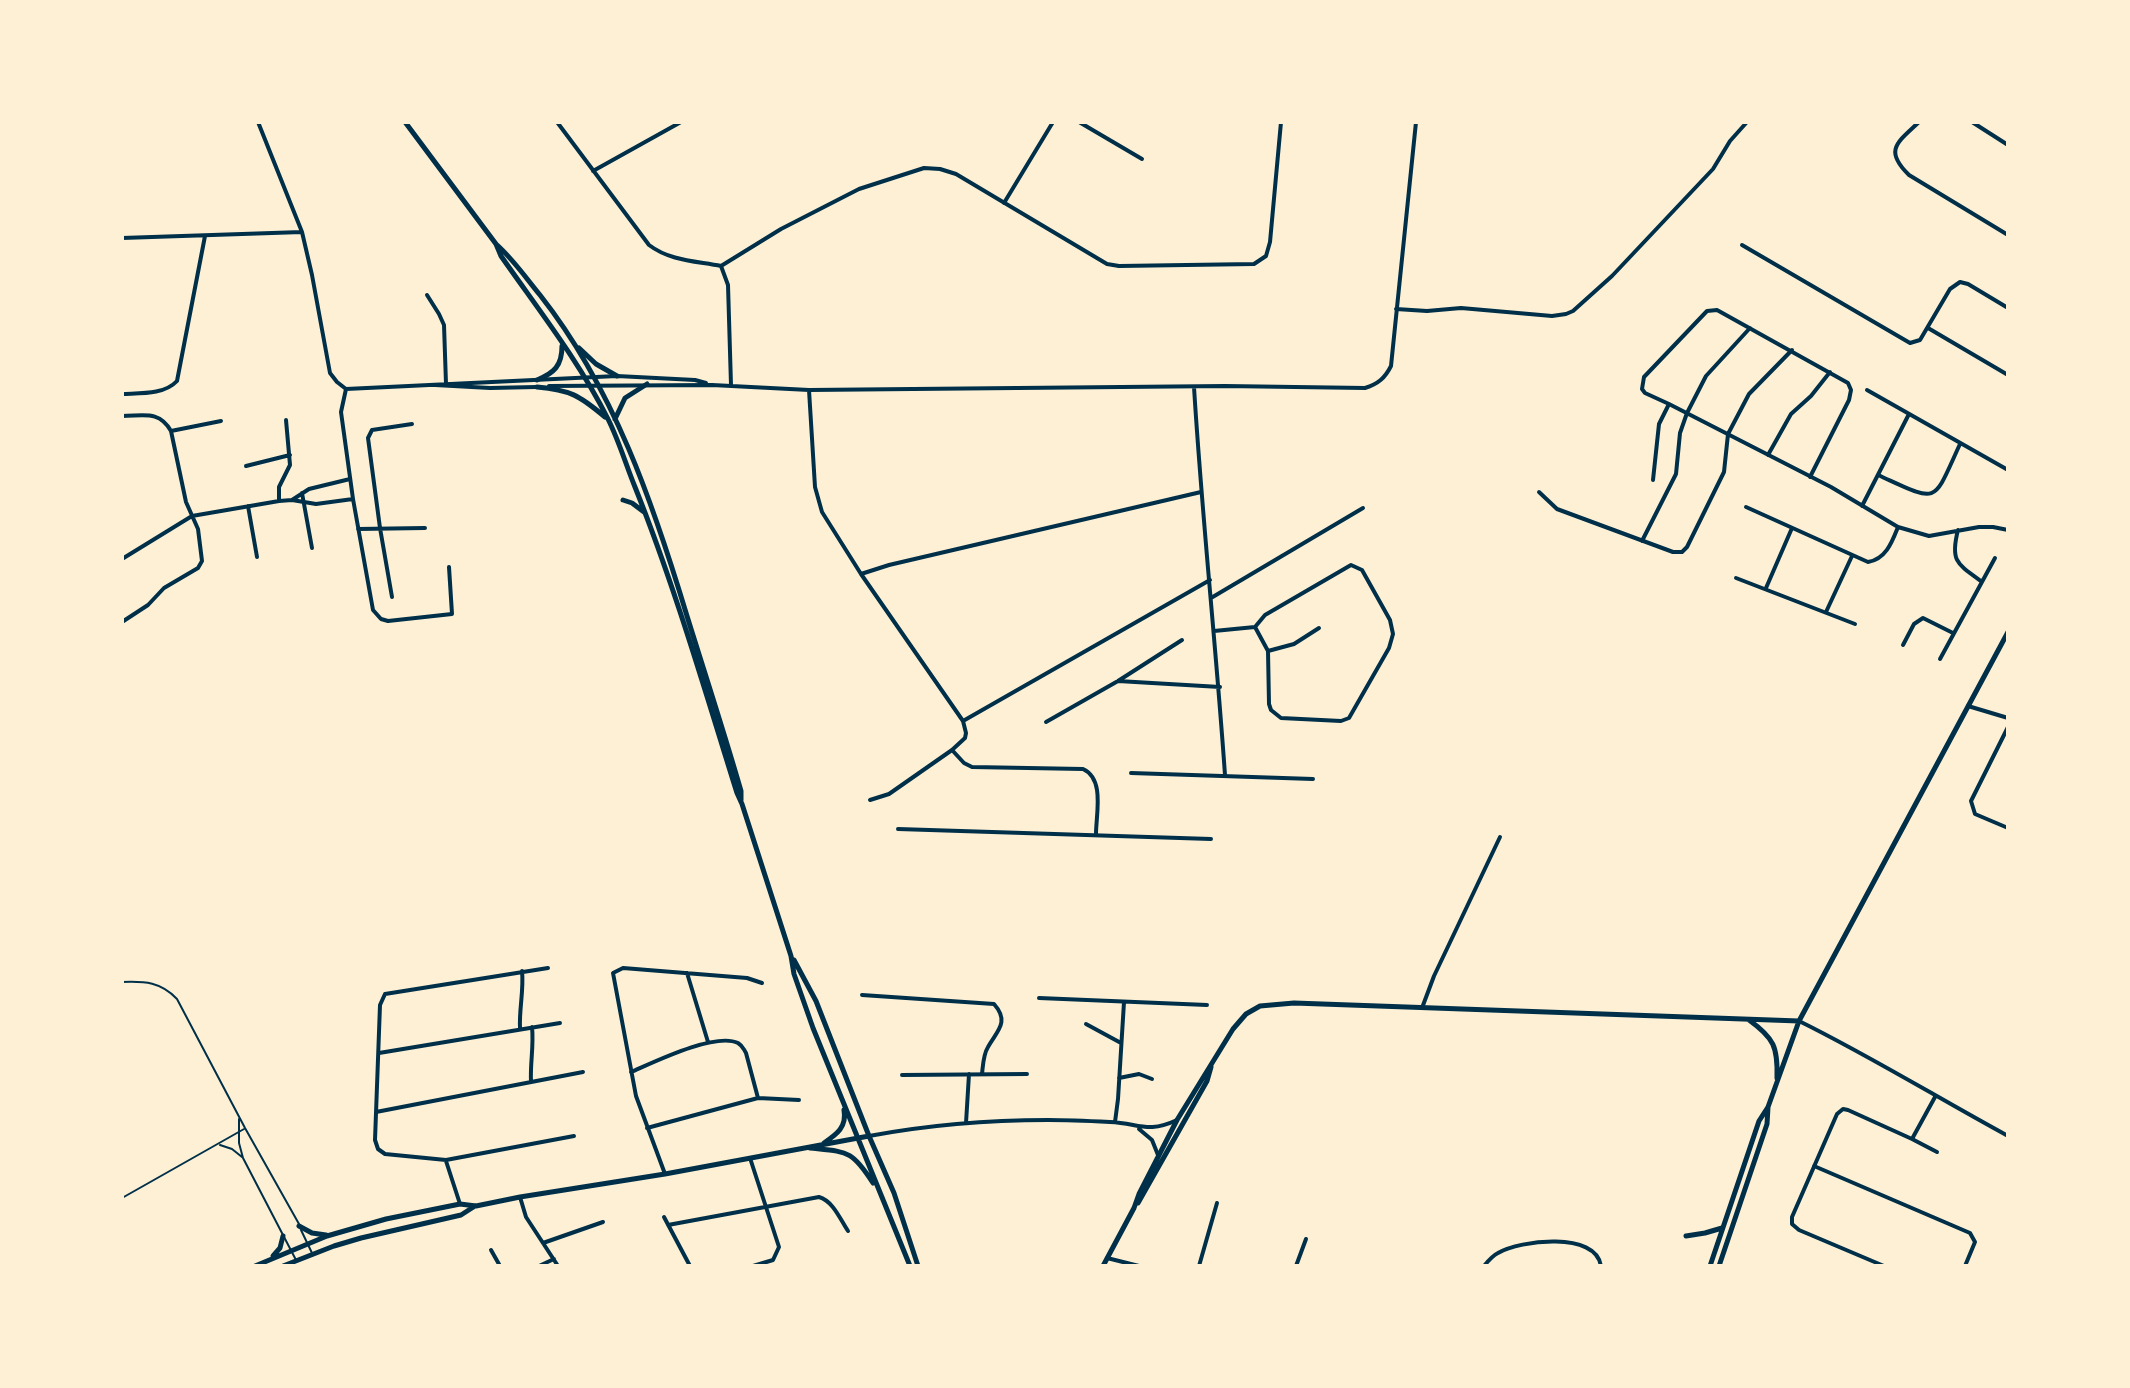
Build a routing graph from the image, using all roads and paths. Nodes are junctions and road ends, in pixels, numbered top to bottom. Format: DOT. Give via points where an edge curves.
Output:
graph roads {
  1 [pos="258,122"];
  2 [pos="405,122"];
  3 [pos="557,122"];
  4 [pos="681,122"];
  5 [pos="1053,122"];
  6 [pos="1079,122"];
  7 [pos="1281,122"];
  8 [pos="1416,122"];
  9 [pos="1747,122"];
  10 [pos="1919,122"];
  11 [pos="1972,122"];
  12 [pos="2008,145"];
  13 [pos="1142,159"];
  14 [pos="593,171"];
  15 [pos="1004,203"];
  16 [pos="302,232"];
  17 [pos="2008,235"];
  18 [pos="205,236"];
  19 [pos="122,238"];
  20 [pos="496,244"];
  21 [pos="1742,245"];
  22 [pos="721,266"];
  23 [pos="427,295"];
  24 [pos="2008,308"];
  25 [pos="1396,309"];
  26 [pos="1750,328"];
  27 [pos="1928,328"];
  28 [pos="570,338"];
  29 [pos="562,343"];
  30 [pos="1792,350"];
  31 [pos="1830,372"];
  32 [pos="2008,375"];
  33 [pos="617,376"];
  34 [pos="584,377"];
  35 [pos="593,377"];
  36 [pos="537,383"];
  37 [pos="647,384"];
  38 [pos="446,385"];
  39 [pos="589,385"];
  40 [pos="598,385"];
  41 [pos="712,385"];
  42 [pos="731,385"];
  43 [pos="1194,387"];
  44 [pos="346,389"];
  45 [pos="809,390"];
  46 [pos="1867,390"];
  47 [pos="122,394"];
  48 [pos="1669,404"];
  49 [pos="1687,413"];
  50 [pos="1909,414"];
  51 [pos="122,416"];
  52 [pos="286,420"];
  53 [pos="612,420"];
  54 [pos="221,421"];
  55 [pos="412,424"];
  56 [pos="171,431"];
  57 [pos="1728,434"];
  58 [pos="1960,444"];
  59 [pos="290,455"];
  60 [pos="1768,455"];
  61 [pos="246,466"];
  62 [pos="2008,470"];
  63 [pos="1878,475"];
  64 [pos="1810,477"];
  65 [pos="350,479"];
  66 [pos="1653,480"];
  67 [pos="1201,492"];
  68 [pos="1539,492"];
  69 [pos="302,493"];
  70 [pos="353,499"];
  71 [pos="292,500"];
  72 [pos="623,500"];
  73 [pos="279,501"];
  74 [pos="304,503"];
  75 [pos="248,506"];
  76 [pos="1862,506"];
  77 [pos="1746,507"];
  78 [pos="1363,508"];
  79 [pos="645,513"];
  80 [pos="192,516"];
  81 [pos="1898,527"];
  82 [pos="380,528"];
  83 [pos="425,528"];
  84 [pos="1792,528"];
  85 [pos="358,529"];
  86 [pos="1958,530"];
  87 [pos="2008,530"];
  88 [pos="1642,541"];
  89 [pos="312,548"];
  90 [pos="1852,556"];
  91 [pos="257,557"];
  92 [pos="1995,558"];
  93 [pos="122,559"];
  94 [pos="449,567"];
  95 [pos="861,574"];
  96 [pos="1736,578"];
  97 [pos="1210,580"];
  98 [pos="1981,581"];
  99 [pos="1765,589"];
  100 [pos="392,597"];
  101 [pos="1211,598"];
  102 [pos="1825,613"];
  103 [pos="122,622"];
  104 [pos="1855,624"];
  105 [pos="1255,627"];
  106 [pos="1319,628"];
  107 [pos="1214,631"];
  108 [pos="2008,632"];
  109 [pos="1953,633"];
  110 [pos="1182,640"];
  111 [pos="1903,645"];
  112 [pos="1268,651"];
  113 [pos="1940,659"];
  114 [pos="1118,681"];
  115 [pos="1220,687"];
  116 [pos="1968,706"];
  117 [pos="2008,718"];
  118 [pos="963,721"];
  119 [pos="1046,722"];
  120 [pos="2008,727"];
  121 [pos="952,750"];
  122 [pos="1131,773"];
  123 [pos="1225,775"];
  124 [pos="1313,779"];
  125 [pos="870,800"];
  126 [pos="741,801"];
  127 [pos="2008,828"];
  128 [pos="898,829"];
  129 [pos="1096,834"];
  130 [pos="1500,837"];
  131 [pos="1211,839"];
  132 [pos="791,956"];
  133 [pos="548,968"];
  134 [pos="522,971"];
  135 [pos="687,973"];
  136 [pos="122,982"];
  137 [pos="762,983"];
  138 [pos="862,995"];
  139 [pos="1039,998"];
  140 [pos="1124,1002"];
  141 [pos="1207,1005"];
  142 [pos="1422,1008"];
  143 [pos="1749,1020"];
  144 [pos="1799,1021"];
  145 [pos="560,1023"];
  146 [pos="1086,1024"];
  147 [pos="532,1027"];
  148 [pos="520,1029"];
  149 [pos="708,1042"];
  150 [pos="1121,1043"];
  151 [pos="379,1053"];
  152 [pos="1211,1067"];
  153 [pos="583,1072"];
  154 [pos="631,1072"];
  155 [pos="969,1074"];
  156 [pos="982,1074"];
  157 [pos="1027,1074"];
  158 [pos="902,1075"];
  159 [pos="1119,1078"];
  160 [pos="1152,1079"];
  161 [pos="531,1082"];
  162 [pos="1777,1083"];
  163 [pos="839,1091"];
  164 [pos="1935,1097"];
  165 [pos="758,1098"];
  166 [pos="799,1100"];
  167 [pos="1768,1107"];
  168 [pos="376,1112"];
  169 [pos="239,1115"];
  170 [pos="1177,1120"];
  171 [pos="1115,1122"];
  172 [pos="966,1123"];
  173 [pos="1137,1127"];
  174 [pos="245,1128"];
  175 [pos="647,1128"];
  176 [pos="239,1131"];
  177 [pos="574,1136"];
  178 [pos="869,1136"];
  179 [pos="2008,1136"];
  180 [pos="858,1138"];
  181 [pos="1912,1139"];
  182 [pos="824,1144"];
  183 [pos="218,1145"];
  184 [pos="804,1148"];
  185 [pos="1937,1152"];
  186 [pos="1158,1155"];
  187 [pos="243,1158"];
  188 [pos="750,1158"];
  189 [pos="446,1160"];
  190 [pos="1814,1166"];
  191 [pos="665,1174"];
  192 [pos="520,1197"];
  193 [pos="122,1198"];
  194 [pos="882,1198"];
  195 [pos="1217,1203"];
  196 [pos="460,1204"];
  197 [pos="476,1206"];
  198 [pos="764,1207"];
  199 [pos="1134,1208"];
  200 [pos="664,1217"];
  201 [pos="603,1222"];
  202 [pos="668,1225"];
  203 [pos="299,1226"];
  204 [pos="1722,1228"];
  205 [pos="848,1231"];
  206 [pos="283,1236"];
  207 [pos="327,1236"];
  208 [pos="1686,1236"];
  209 [pos="1306,1239"];
  210 [pos="307,1243"];
  211 [pos="543,1243"];
  212 [pos="291,1250"];
  213 [pos="491,1250"];
  214 [pos="312,1254"];
  215 [pos="1107,1258"];
  216 [pos="554,1259"];
  217 [pos="269,1260"];
  218 [pos="296,1261"];
  219 [pos="255,1266"];
  220 [pos="283,1266"];
  221 [pos="500,1266"];
  222 [pos="539,1266"];
  223 [pos="558,1266"];
  224 [pos="690,1266"];
  225 [pos="753,1266"];
  226 [pos="910,1266"];
  227 [pos="918,1266"];
  228 [pos="1103,1266"];
  229 [pos="1139,1266"];
  230 [pos="1199,1266"];
  231 [pos="1296,1266"];
  232 [pos="1484,1266"];
  233 [pos="1601,1266"];
  234 [pos="1710,1266"];
  235 [pos="1719,1266"];
  236 [pos="1884,1266"];
  237 [pos="1965,1266"];
  1 -- 16 [label="street"];
  2 -- 20 [label="street"];
  3 -- 14 [label="street"];
  4 -- 14 [label="street"];
  5 -- 15 [label="street"];
  6 -- 13 [label="street"];
  7 -- 15 [label="street" via="1270,242 1266,256 1254,264 1107,264"];
  8 -- 25 [label="street"];
  9 -- 25 [label="street" via="1713,169 1573,311 1552,316"];
  10 -- 17 [label="street" via="1894,149 1898,163 1909,175"];
  11 -- 12 [label="street"];
  14 -- 22 [label="street" via="655,250"];
  15 -- 22 [label="street" via="948,171 912,170 859,189"];
  16 -- 18 [label="street"];
  16 -- 44 [label="street" via="330,373"];
  18 -- 19 [label="street"];
  18 -- 47 [label="street" via="177,381 159,391"];
  20 -- 28 [label="street"];
  20 -- 29 [label="street"];
  21 -- 27 [label="street" via="1906,341 1917,342"];
  22 -- 42 [label="street" via="728,285"];
  23 -- 38 [label="street" via="444,325"];
  24 -- 27 [label="street" via="1960,282 1950,289"];
  25 -- 43 [label="street" via="1391,366 1380,381 1365,388"];
  26 -- 30 [label="street"];
  26 -- 48 [label="street" via="1717,310 1707,311 1644,377 1643,391"];
  26 -- 49 [label="street" via="1706,376"];
  27 -- 32 [label="street"];
  28 -- 33 [label="street" via="591,361"];
  28 -- 35 [label="street"];
  29 -- 34 [label="street"];
  29 -- 36 [label="street" via="558,367"];
  30 -- 31 [label="street"];
  30 -- 57 [label="street" via="1749,394"];
  31 -- 60 [label="street" via="1791,414"];
  31 -- 64 [label="street" via="1851,390"];
  33 -- 35 [label="street"];
  33 -- 41 [label="street"];
  34 -- 35 [label="street"];
  34 -- 36 [label="street"];
  34 -- 39 [label="street"];
  35 -- 40 [label="street"];
  36 -- 38 [label="street"];
  36 -- 39 [label="street"];
  36 -- 53 [label="street" via="572,393"];
  37 -- 40 [label="street"];
  37 -- 41 [label="street"];
  37 -- 53 [label="street" via="625,398"];
  38 -- 44 [label="street"];
  39 -- 40 [label="street"];
  39 -- 53 [label="street"];
  40 -- 53 [label="street"];
  41 -- 42 [label="street"];
  42 -- 45 [label="street"];
  43 -- 45 [label="street"];
  43 -- 67 [label="street"];
  44 -- 65 [label="street" via="341,412"];
  45 -- 95 [label="street" via="817,499"];
  46 -- 50 [label="street"];
  48 -- 49 [label="street"];
  48 -- 66 [label="street" via="1659,424"];
  49 -- 57 [label="street"];
  49 -- 88 [label="street" via="1676,474"];
  50 -- 58 [label="street"];
  50 -- 63 [label="street"];
  51 -- 56 [label="street" via="157,416"];
  52 -- 59 [label="street"];
  53 -- 79 [label="street"];
  53 -- 126 [label="street" via="646,491 677,581"];
  54 -- 56 [label="street"];
  55 -- 82 [label="street" via="381,427 369,434"];
  56 -- 80 [label="street"];
  57 -- 60 [label="street"];
  57 -- 88 [label="street" via="1724,472 1687,547 1678,553"];
  58 -- 62 [label="street"];
  58 -- 63 [label="street" via="1933,494 1923,495"];
  59 -- 61 [label="street"];
  59 -- 73 [label="street"];
  60 -- 64 [label="street"];
  63 -- 76 [label="street"];
  64 -- 76 [label="street"];
  65 -- 69 [label="street"];
  65 -- 70 [label="street"];
  67 -- 95 [label="street"];
  67 -- 97 [label="street"];
  68 -- 88 [label="street" via="1557,509"];
  69 -- 71 [label="street"];
  69 -- 74 [label="street"];
  70 -- 74 [label="street"];
  70 -- 85 [label="street"];
  71 -- 73 [label="street"];
  71 -- 74 [label="street"];
  72 -- 79 [label="street"];
  73 -- 75 [label="street"];
  74 -- 89 [label="street"];
  75 -- 80 [label="street"];
  75 -- 91 [label="street"];
  76 -- 81 [label="street"];
  77 -- 84 [label="street"];
  78 -- 101 [label="street"];
  79 -- 126 [label="street"];
  80 -- 93 [label="street"];
  80 -- 103 [label="street" via="202,563"];
  81 -- 86 [label="street" via="1929,536"];
  81 -- 90 [label="street" via="1890,546 1875,561"];
  82 -- 83 [label="street"];
  82 -- 85 [label="street"];
  82 -- 100 [label="street"];
  84 -- 90 [label="street"];
  84 -- 99 [label="street"];
  85 -- 94 [label="street" via="373,610 381,619 452,614"];
  86 -- 87 [label="street"];
  86 -- 98 [label="street" via="1958,564"];
  90 -- 102 [label="street"];
  92 -- 98 [label="street"];
  95 -- 118 [label="street"];
  96 -- 99 [label="street"];
  97 -- 101 [label="street"];
  97 -- 118 [label="street"];
  98 -- 109 [label="street"];
  99 -- 102 [label="street"];
  101 -- 107 [label="street"];
  102 -- 104 [label="street"];
  105 -- 107 [label="street"];
  105 -- 112 [label="street"];
  105 -- 112 [label="street" via="1265,615 1351,565 1362,570 1392,626 1389,648 1345,721 1275,715 1268,697"];
  106 -- 112 [label="street" via="1294,644"];
  107 -- 115 [label="street"];
  108 -- 116 [label="street"];
  109 -- 111 [label="street" via="1923,618"];
  109 -- 113 [label="street"];
  110 -- 114 [label="street"];
  114 -- 115 [label="street"];
  114 -- 119 [label="street"];
  115 -- 123 [label="street"];
  116 -- 117 [label="street"];
  116 -- 144 [label="street"];
  118 -- 121 [label="street" via="965,738"];
  120 -- 127 [label="street" via="1971,801 1975,814"];
  121 -- 125 [label="street" via="889,794"];
  121 -- 129 [label="street" via="972,767 1088,771 1097,787"];
  122 -- 123 [label="street"];
  123 -- 124 [label="street"];
  126 -- 132 [label="street"];
  128 -- 129 [label="street"];
  129 -- 131 [label="street"];
  130 -- 142 [label="street"];
  132 -- 163 [label="street"];
  132 -- 178 [label="street" via="816,1001"];
  133 -- 134 [label="street"];
  134 -- 148 [label="street"];
  134 -- 151 [label="street" via="385,994"];
  135 -- 137 [label="street"];
  135 -- 149 [label="street"];
  135 -- 154 [label="street" via="623,968 613,973"];
  136 -- 169 [label="lane" via="156,983 177,999"];
  138 -- 156 [label="street" via="994,1004 1000,1027 987,1048"];
  139 -- 140 [label="street"];
  140 -- 141 [label="street"];
  140 -- 150 [label="street"];
  142 -- 143 [label="street"];
  142 -- 152 [label="street" via="1260,1006 1239,1021"];
  143 -- 144 [label="street"];
  143 -- 162 [label="street" via="1773,1044"];
  144 -- 162 [label="street"];
  144 -- 164 [label="street"];
  145 -- 147 [label="street"];
  146 -- 150 [label="street"];
  147 -- 148 [label="street"];
  147 -- 161 [label="street"];
  148 -- 151 [label="street"];
  149 -- 154 [label="street"];
  149 -- 165 [label="street" via="736,1042 742,1047"];
  150 -- 159 [label="street"];
  151 -- 168 [label="street"];
  152 -- 170 [label="street"];
  152 -- 199 [label="street"];
  153 -- 161 [label="street"];
  154 -- 175 [label="street"];
  155 -- 156 [label="street"];
  155 -- 158 [label="street"];
  155 -- 172 [label="street"];
  156 -- 157 [label="street"];
  159 -- 160 [label="street" via="1139,1074"];
  159 -- 171 [label="street"];
  161 -- 168 [label="street"];
  162 -- 167 [label="street"];
  163 -- 180 [label="street"];
  163 -- 182 [label="street" via="844,1124"];
  164 -- 179 [label="street"];
  164 -- 181 [label="street"];
  165 -- 166 [label="street"];
  165 -- 175 [label="street"];
  167 -- 204 [label="street"];
  167 -- 235 [label="street" via="1767,1124"];
  168 -- 189 [label="street" via="380,1152"];
  169 -- 174 [label="lane"];
  169 -- 176 [label="lane"];
  170 -- 173 [label="street"];
  170 -- 186 [label="street"];
  171 -- 172 [label="street"];
  171 -- 173 [label="street"];
  172 -- 178 [label="street"];
  173 -- 186 [label="street" via="1152,1140"];
  174 -- 176 [label="lane"];
  174 -- 203 [label="lane"];
  175 -- 191 [label="street"];
  176 -- 183 [label="lane"];
  176 -- 187 [label="lane"];
  177 -- 189 [label="street"];
  178 -- 180 [label="street"];
  178 -- 227 [label="street"];
  180 -- 182 [label="street"];
  180 -- 194 [label="street"];
  181 -- 185 [label="street"];
  181 -- 190 [label="street" via="1843,1109"];
  182 -- 184 [label="street"];
  183 -- 187 [label="lane"];
  183 -- 193 [label="lane"];
  184 -- 188 [label="street"];
  184 -- 194 [label="street" via="850,1154"];
  186 -- 199 [label="street"];
  187 -- 206 [label="lane"];
  188 -- 191 [label="street"];
  188 -- 198 [label="street"];
  189 -- 196 [label="street"];
  190 -- 236 [label="street" via="1792,1217 1794,1227"];
  190 -- 237 [label="street" via="1967,1231 1975,1242"];
  191 -- 192 [label="street"];
  192 -- 197 [label="street"];
  192 -- 211 [label="street"];
  194 -- 226 [label="street"];
  195 -- 230 [label="street"];
  196 -- 197 [label="street"];
  196 -- 207 [label="street"];
  197 -- 214 [label="street" via="461,1215"];
  198 -- 202 [label="street"];
  198 -- 205 [label="street" via="824,1198"];
  198 -- 225 [label="street" via="778,1252 769,1262"];
  199 -- 215 [label="street"];
  200 -- 202 [label="street"];
  201 -- 211 [label="street"];
  202 -- 224 [label="street"];
  203 -- 207 [label="street"];
  203 -- 210 [label="lane"];
  204 -- 208 [label="street"];
  204 -- 234 [label="street"];
  206 -- 212 [label="lane"];
  206 -- 217 [label="street"];
  207 -- 210 [label="street"];
  209 -- 231 [label="street"];
  210 -- 212 [label="street"];
  210 -- 214 [label="lane"];
  211 -- 216 [label="street"];
  212 -- 217 [label="street"];
  212 -- 218 [label="lane"];
  213 -- 221 [label="street"];
  214 -- 218 [label="street"];
  215 -- 228 [label="street"];
  215 -- 229 [label="street"];
  216 -- 222 [label="street"];
  216 -- 223 [label="street"];
  217 -- 219 [label="street"];
  218 -- 220 [label="street"];
  232 -- 233 [label="street" via="1507,1249 1558,1241 1593,1252"];
}
